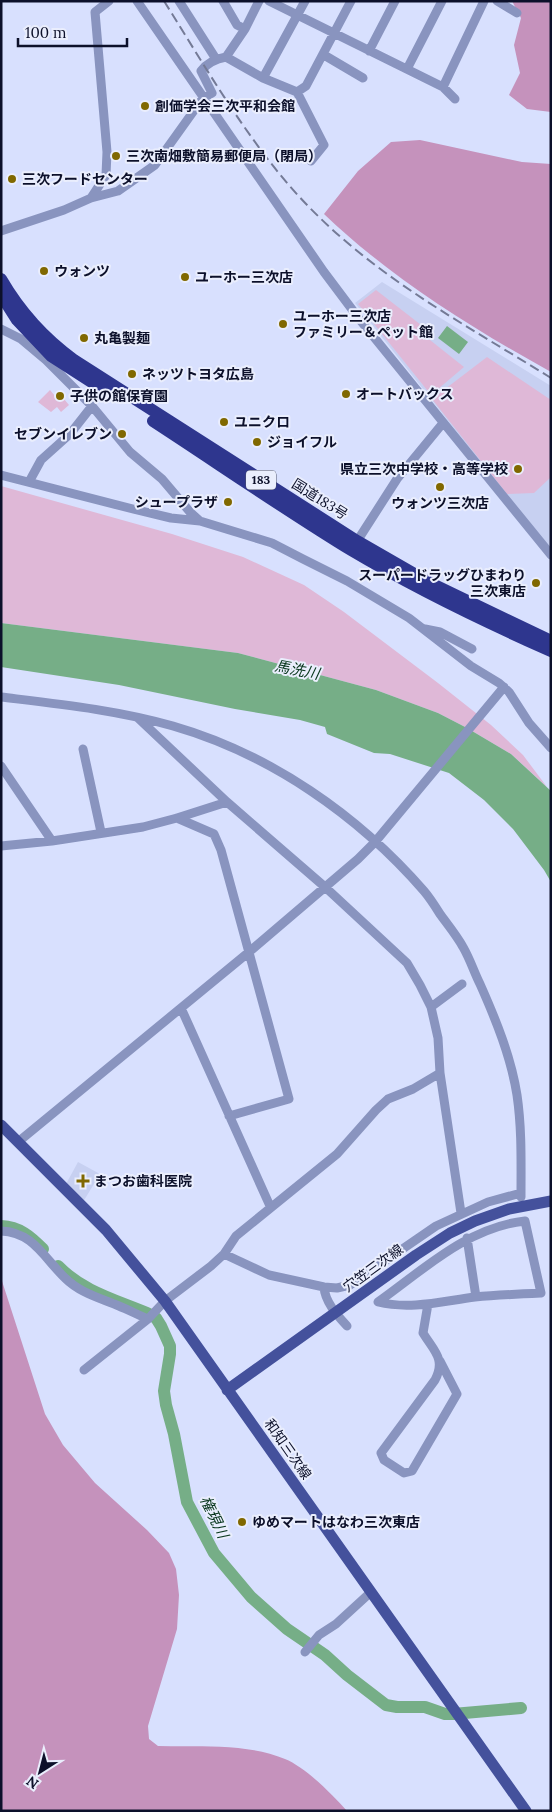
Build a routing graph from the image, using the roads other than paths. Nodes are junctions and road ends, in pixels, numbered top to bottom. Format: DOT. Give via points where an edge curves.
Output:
graph roads {
  1 [pos="109,1"];
  2 [pos="136,1"];
  3 [pos="179,1"];
  4 [pos="223,1"];
  5 [pos="259,1"];
  6 [pos="268,1"];
  7 [pos="305,1"];
  8 [pos="351,1"];
  9 [pos="395,1"];
  10 [pos="442,1"];
  11 [pos="484,1"];
  12 [pos="497,1"];
  13 [pos="517,13"];
  14 [pos="297,16"];
  15 [pos="245,28"];
  16 [pos="335,33"];
  17 [pos="369,51"];
  18 [pos="324,55"];
  19 [pos="226,58"];
  20 [pos="216,59"];
  21 [pos="407,69"];
  22 [pos="263,78"];
  23 [pos="364,78"];
  24 [pos="443,87"];
  25 [pos="297,92"];
  26 [pos="203,98"];
  27 [pos="455,99"];
  28 [pos="311,161"];
  29 [pos="91,198"];
  30 [pos="1,231"];
  31 [pos="1,279"];
  32 [pos="1,295"];
  33 [pos="1,329"];
  34 [pos="52,355"];
  35 [pos="92,406"];
  36 [pos="443,423"];
  37 [pos="1,475"];
  38 [pos="29,482"];
  39 [pos="200,521"];
  40 [pos="354,545"];
  41 [pos="551,555"];
  42 [pos="423,628"];
  43 [pos="551,641"];
  44 [pos="472,649"];
  45 [pos="551,651"];
  46 [pos="504,687"];
  47 [pos="1,697"];
  48 [pos="138,717"];
  49 [pos="551,748"];
  50 [pos="83,749"];
  51 [pos="1,766"];
  52 [pos="226,802"];
  53 [pos="177,818"];
  54 [pos="101,832"];
  55 [pos="52,841"];
  56 [pos="375,842"];
  57 [pos="1,846"];
  58 [pos="325,888"];
  59 [pos="249,952"];
  60 [pos="462,984"];
  61 [pos="430,1007"];
  62 [pos="181,1008"];
  63 [pos="440,1073"];
  64 [pos="229,1116"];
  65 [pos="1,1125"];
  66 [pos="18,1142"];
  67 [pos="549,1201"];
  68 [pos="270,1206"];
  69 [pos="461,1213"];
  70 [pos="1,1231"];
  71 [pos="467,1238"];
  72 [pos="224,1254"];
  73 [pos="324,1287"];
  74 [pos="476,1297"];
  75 [pos="428,1304"];
  76 [pos="161,1305"];
  77 [pos="336,1314"];
  78 [pos="149,1318"];
  79 [pos="347,1326"];
  80 [pos="440,1361"];
  81 [pos="84,1370"];
  82 [pos="227,1390"];
  83 [pos="371,1592"];
  84 [pos="307,1650"];
  85 [pos="526,1811"];
  1 -- 29 [label="street" via="95,12 107,152 106,175"];
  2 -- 26 [label="street"];
  3 -- 20 [label="street"];
  4 -- 15 [label="street" via="237,25"];
  5 -- 15 [label="street"];
  6 -- 14 [label="street"];
  7 -- 14 [label="street"];
  8 -- 16 [label="street"];
  9 -- 17 [label="street"];
  10 -- 21 [label="street"];
  11 -- 24 [label="street"];
  12 -- 13 [label="street"];
  14 -- 16 [label="street"];
  14 -- 22 [label="street"];
  15 -- 19 [label="street"];
  16 -- 17 [label="street"];
  16 -- 18 [label="street"];
  17 -- 21 [label="street"];
  18 -- 23 [label="street"];
  18 -- 25 [label="street" via="306,86"];
  19 -- 20 [label="street"];
  19 -- 22 [label="street"];
  20 -- 26 [label="street" via="201,71 212,93"];
  21 -- 24 [label="street"];
  22 -- 25 [label="street"];
  24 -- 27 [label="street"];
  25 -- 28 [label="street" via="324,146"];
  26 -- 29 [label="street" via="155,165 118,190"];
  26 -- 36 [label="street" via="324,272"];
  29 -- 30 [label="street"];
  31 -- 34 [label="highway, 国道183号 / 183"];
  32 -- 34 [label="highway, 国道183号 / 183" via="18,320"];
  33 -- 34 [label="street"];
  34 -- 35 [label="street"];
  34 -- 40 [label="highway, 国道183号 / 183" via="136,400"];
  35 -- 38 [label="street" via="70,434 41,460"];
  35 -- 39 [label="street" via="130,452 162,479"];
  36 -- 40 [label="street" via="397,479"];
  36 -- 41 [label="street"];
  37 -- 38 [label="street"];
  38 -- 39 [label="street" via="171,518"];
  39 -- 42 [label="street" via="272,543 347,581"];
  40 -- 43 [label="highway, 国道183号 / 183"];
  40 -- 45 [label="highway, 国道183号 / 183" via="425,591"];
  42 -- 44 [label="street" via="440,632"];
  42 -- 46 [label="street"];
  46 -- 49 [label="street"];
  46 -- 56 [label="street"];
  47 -- 48 [label="street"];
  48 -- 52 [label="street"];
  48 -- 56 [label="street" via="235,748 285,774 337,810"];
  50 -- 54 [label="street"];
  51 -- 55 [label="street"];
  52 -- 53 [label="street"];
  52 -- 58 [label="street"];
  53 -- 54 [label="street" via="143,827"];
  53 -- 59 [label="street" via="214,834"];
  54 -- 55 [label="street"];
  55 -- 57 [label="street"];
  56 -- 58 [label="street"];
  56 -- 69 [label="street" via="424,891 464,948 507,1054 520,1128 521,1195 488,1202"];
  58 -- 59 [label="street"];
  58 -- 61 [label="street" via="407,963"];
  59 -- 62 [label="street"];
  59 -- 64 [label="street" via="288,1099"];
  60 -- 61 [label="street"];
  61 -- 63 [label="street" via="438,1038"];
  62 -- 64 [label="street"];
  62 -- 66 [label="street"];
  63 -- 68 [label="street" via="388,1100 337,1154"];
  63 -- 69 [label="street"];
  64 -- 68 [label="street"];
  65 -- 66 [label="main road, 和知三次線"];
  66 -- 76 [label="main road, 和知三次線" via="106,1230"];
  67 -- 77 [label="main road, 穴笠三次線" via="497,1213 450,1233"];
  68 -- 72 [label="street" via="236,1236"];
  69 -- 73 [label="street" via="436,1226 350,1285"];
  70 -- 78 [label="street" via="23,1236 66,1279 88,1294"];
  71 -- 74 [label="street"];
  71 -- 74 [label="street" via="525,1220 542,1293"];
  71 -- 75 [label="street" via="378,1302 395,1306"];
  72 -- 73 [label="street" via="268,1275"];
  72 -- 76 [label="street"];
  73 -- 77 [label="street" via="324,1295"];
  74 -- 75 [label="street"];
  75 -- 80 [label="street" via="423,1333"];
  76 -- 78 [label="street"];
  76 -- 82 [label="main road, 和知三次線"];
  77 -- 79 [label="street"];
  77 -- 82 [label="main road, 穴笠三次線"];
  78 -- 81 [label="street"];
  80 -- 80 [label="street" via="440,1371 435,1380 381,1453 384,1460 404,1473 412,1471 457,1394"];
  82 -- 83 [label="main road, 和知三次線"];
  83 -- 84 [label="street" via="319,1635"];
  83 -- 85 [label="main road, 和知三次線"];
}
